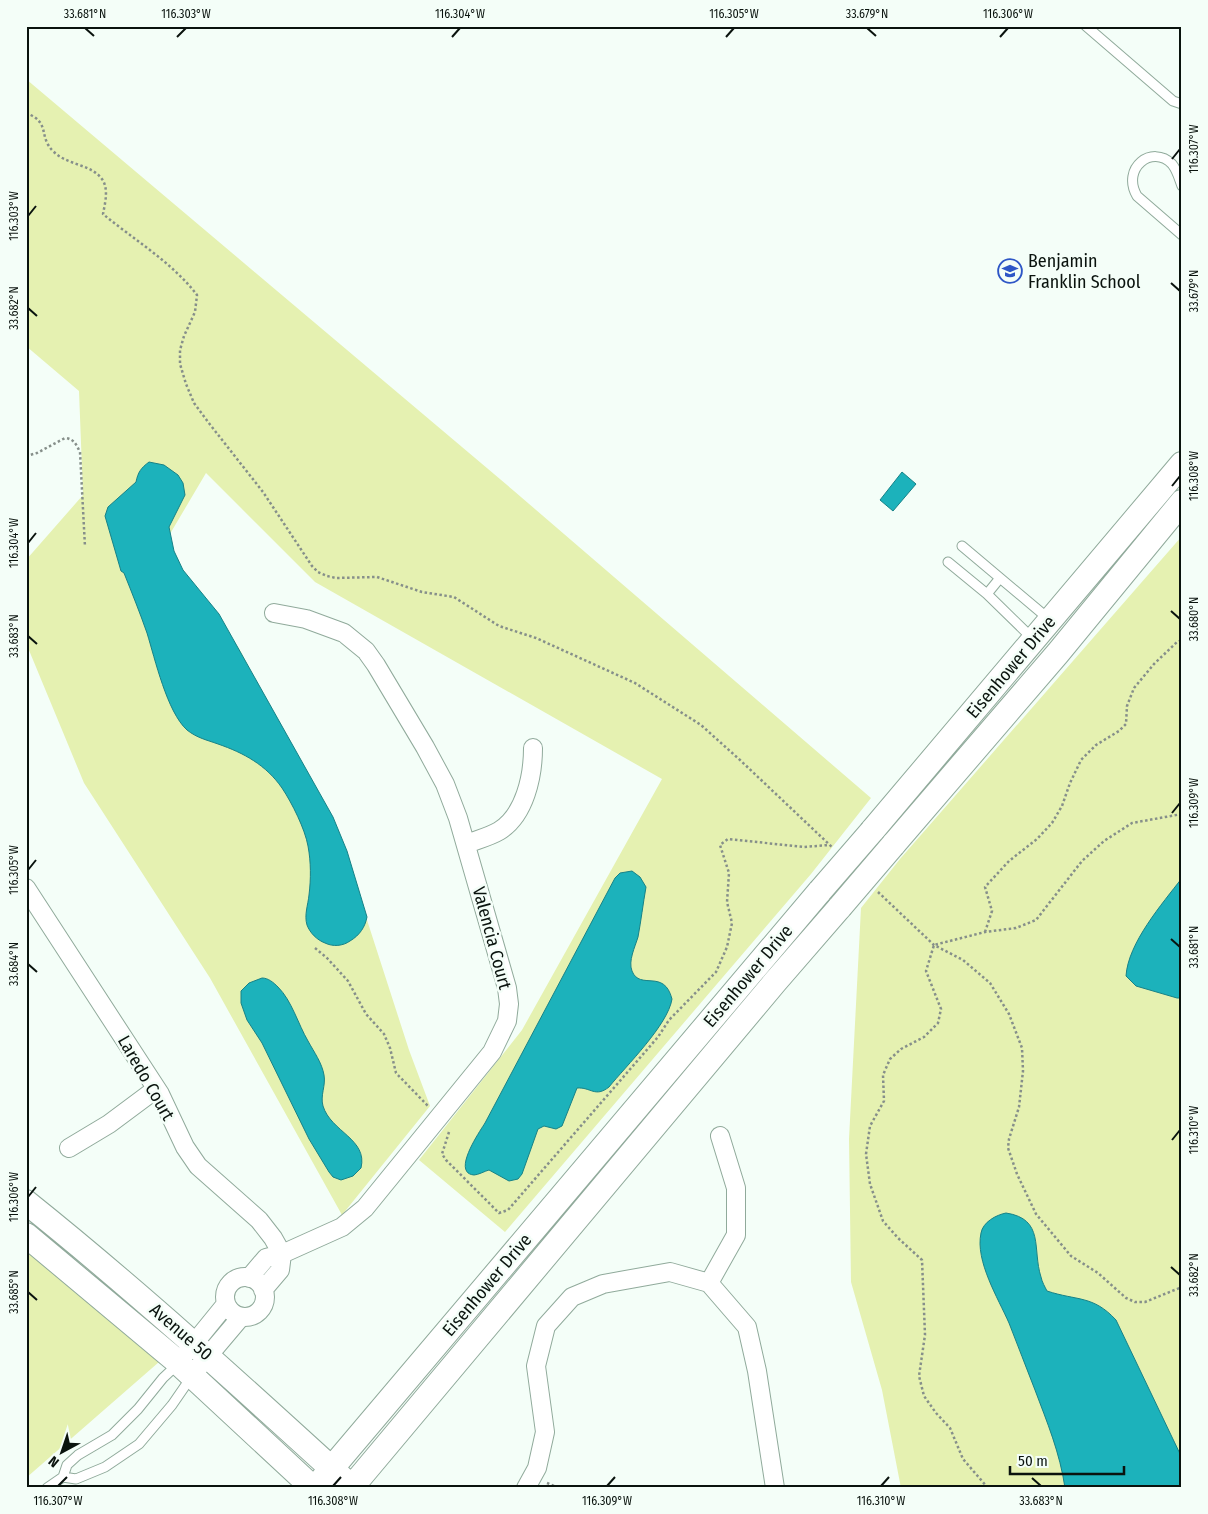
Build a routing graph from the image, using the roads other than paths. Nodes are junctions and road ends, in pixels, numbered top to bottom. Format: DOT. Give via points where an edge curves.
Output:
graph roads {
  1 [pos="1086,26"];
  2 [pos="1182,104"];
  3 [pos="1182,186"];
  4 [pos="1182,235"];
  5 [pos="1182,464"];
  6 [pos="1182,502"];
  7 [pos="962,546"];
  8 [pos="948,562"];
  9 [pos="1000,578"];
  10 [pos="987,594"];
  11 [pos="274,613"];
  12 [pos="1050,620"];
  13 [pos="1034,640"];
  14 [pos="1006,713"];
  15 [pos="533,748"];
  16 [pos="466,844"];
  17 [pos="26,888"];
  18 [pos="32,908"];
  19 [pos="156,1089"];
  20 [pos="720,1136"];
  21 [pos="69,1148"];
  22 [pos="26,1202"];
  23 [pos="26,1235"];
  24 [pos="282,1254"];
  25 [pos="249,1278"];
  26 [pos="709,1283"];
  27 [pos="263,1290"];
  28 [pos="226,1304"];
  29 [pos="241,1317"];
  30 [pos="202,1350"];
  31 [pos="185,1369"];
  32 [pos="330,1468"];
  33 [pos="63,1477"];
  34 [pos="47,1488"];
  35 [pos="314,1488"];
  36 [pos="352,1488"];
  37 [pos="526,1488"];
  38 [pos="775,1488"];
  1 -- 2 [label="lane" via="1173,101"];
  3 -- 4 [label="lane" via="1176,170 1161,158 1141,161 1132,173 1131,181 1137,196"];
  5 -- 12 [label="main road, Eisenhower Drive"];
  6 -- 14 [label="main road, Eisenhower Drive"];
  7 -- 9 [label="lane"];
  8 -- 10 [label="lane"];
  9 -- 10 [label="lane"];
  9 -- 12 [label="lane"];
  10 -- 13 [label="lane"];
  11 -- 16 [label="street, Valencia Court" via="328,626 344,633 366,651 445,784"];
  12 -- 13 [label="main road, Eisenhower Drive"];
  12 -- 14 [label="main road" via="1054,635 1012,688"];
  13 -- 32 [label="main road, Eisenhower Drive, bridge"];
  14 -- 36 [label="main road, Eisenhower Drive, bridge" via="770,988"];
  15 -- 16 [label="street" via="529,784 511,822 498,832"];
  16 -- 24 [label="street, Valencia Court" via="507,988 507,1020 492,1052 365,1208 342,1227"];
  17 -- 18 [label="street, Laredo Court"];
  18 -- 19 [label="street, Laredo Court"];
  19 -- 21 [label="street" via="109,1124"];
  19 -- 24 [label="street, Laredo Court" via="198,1166 259,1220"];
  20 -- 26 [label="street" via="736,1188 736,1235"];
  22 -- 30 [label="main road, Avenue 50"];
  23 -- 31 [label="main road, Avenue 50"];
  24 -- 25 [label="street, Valencia Court" via="266,1258"];
  24 -- 27 [label="street, Valencia Court" via="280,1270"];
  25 -- 27 [label="street" via="258,1282"];
  25 -- 28 [label="street, Valencia Court" via="234,1280 229,1285"];
  26 -- 37 [label="street" via="670,1272 603,1284 572,1297 546,1326 536,1366 545,1432 537,1468"];
  26 -- 38 [label="street" via="746,1326 757,1371"];
  27 -- 29 [label="street, Valencia Court" via="265,1300 259,1311"];
  28 -- 29 [label="street" via="229,1310"];
  28 -- 30 [label="street, Valencia Court"];
  29 -- 30 [label="street, Valencia Court"];
  30 -- 31 [label="street, Valencia Court"];
  30 -- 32 [label="main road, Avenue 50"];
  31 -- 33 [label="lane" via="164,1378 112,1435 67,1465"];
  31 -- 33 [label="lane" via="172,1405 139,1444 106,1467 76,1479"];
  31 -- 35 [label="main road, Avenue 50"];
  32 -- 35 [label="main road, Eisenhower Drive"];
  32 -- 36 [label="main road, Avenue 50"];
  33 -- 34 [label="lane"];
}
